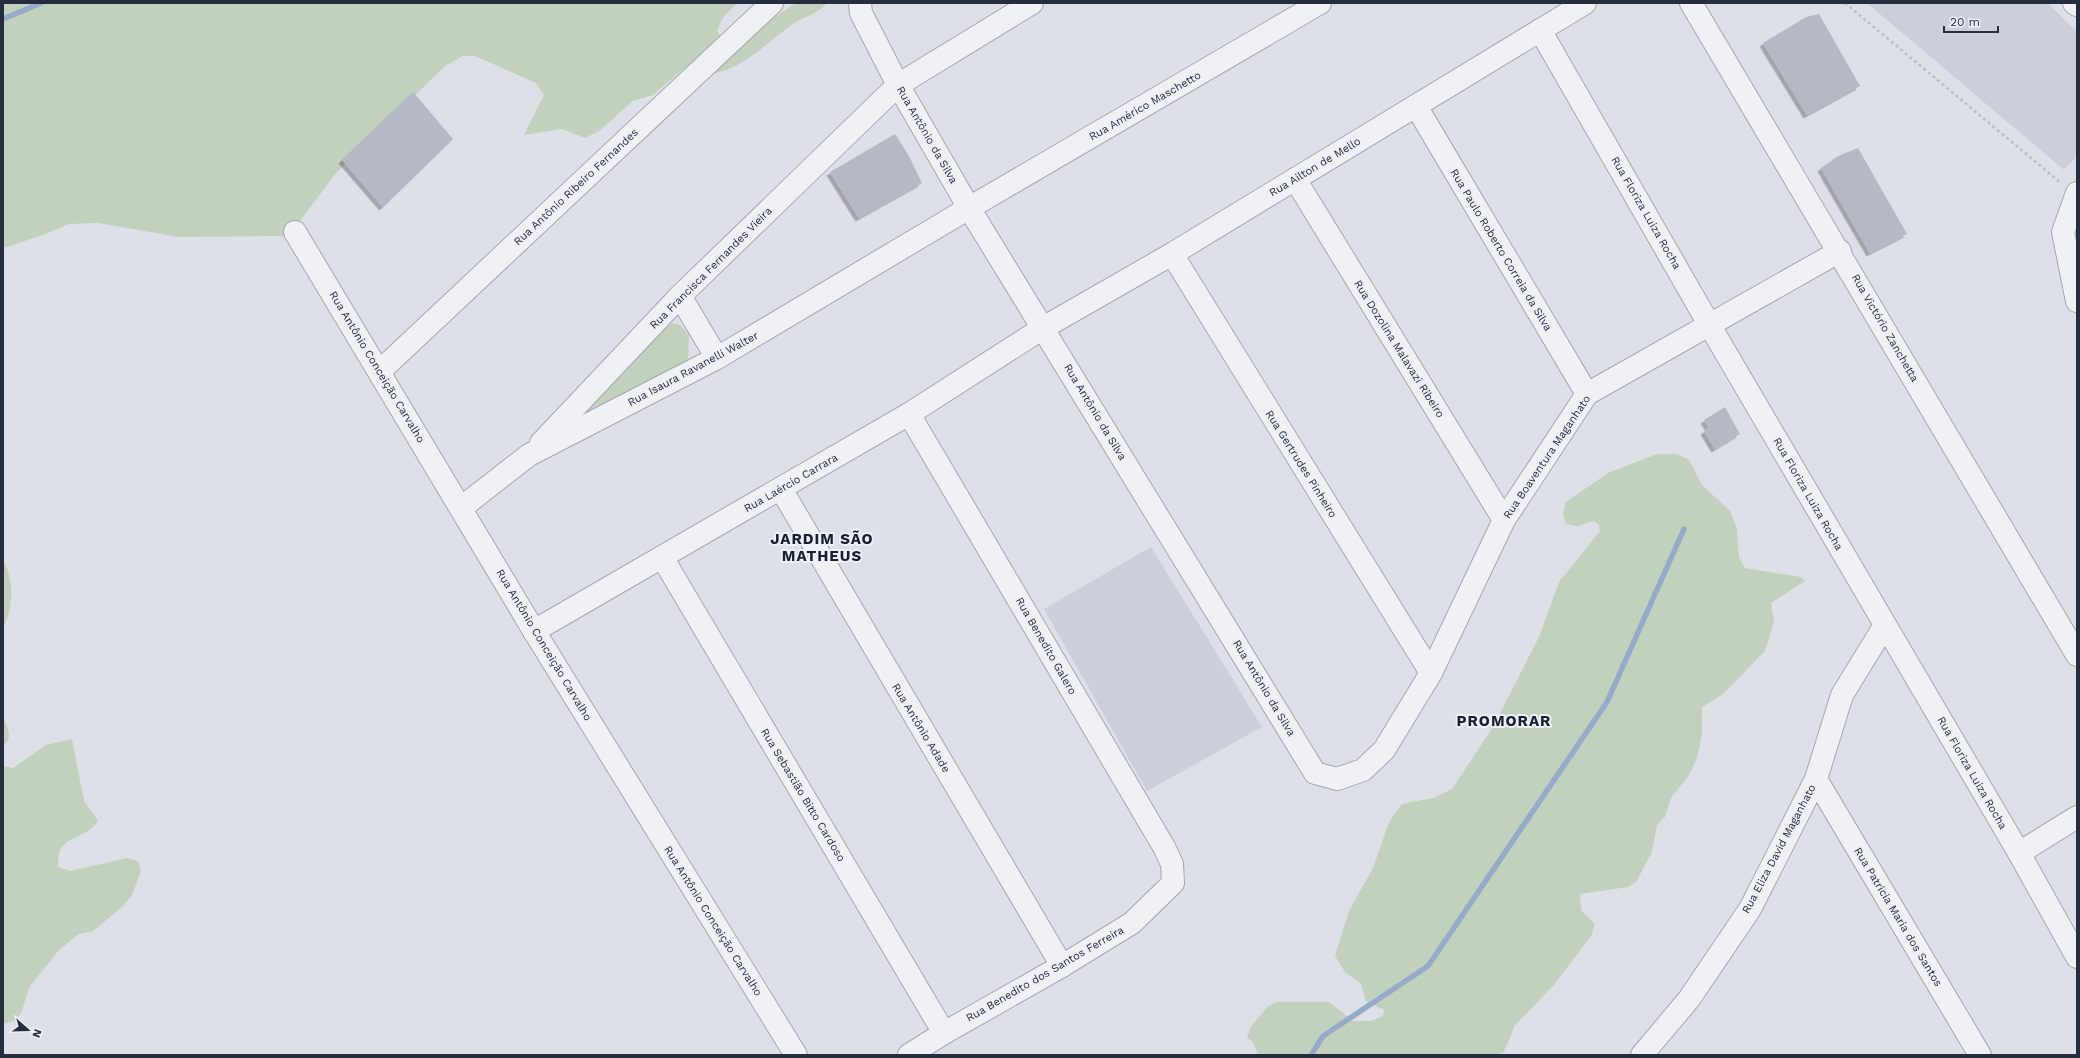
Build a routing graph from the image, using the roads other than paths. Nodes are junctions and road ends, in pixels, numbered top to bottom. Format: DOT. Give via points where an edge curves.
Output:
graph roads {
  1 [pos="772,3"];
  2 [pos="860,3"];
  3 [pos="1032,3"];
  4 [pos="1320,3"];
  5 [pos="1585,3"];
  6 [pos="1691,3"];
  7 [pos="2074,3"];
  8 [pos="2077,5"];
  9 [pos="1540,30"];
  10 [pos="898,85"];
  11 [pos="1416,106"];
  12 [pos="1295,179"];
  13 [pos="2077,194"];
  14 [pos="969,208"];
  15 [pos="295,232"];
  16 [pos="1840,251"];
  17 [pos="1172,254"];
  18 [pos="680,296"];
  19 [pos="2077,301"];
  20 [pos="1710,326"];
  21 [pos="1044,328"];
  22 [pos="717,358"];
  23 [pos="380,370"];
  24 [pos="1587,394"];
  25 [pos="909,414"];
  26 [pos="529,455"];
  27 [pos="781,489"];
  28 [pos="461,508"];
  29 [pos="1504,520"];
  30 [pos="662,557"];
  31 [pos="1885,625"];
  32 [pos="534,631"];
  33 [pos="2077,655"];
  34 [pos="1431,673"];
  35 [pos="1363,770"];
  36 [pos="1816,779"];
  37 [pos="2077,817"];
  38 [pos="2019,854"];
  39 [pos="1173,883"];
  40 [pos="2077,958"];
  41 [pos="1062,966"];
  42 [pos="944,1033"];
  43 [pos="796,1055"];
  44 [pos="909,1055"];
  45 [pos="1643,1055"];
  46 [pos="1980,1055"];
  1 -- 23 [label="street, Rua Antônio Ribeiro Fernandes"];
  2 -- 10 [label="street, Rua Antônio da Silva" via="861,13"];
  3 -- 10 [label="street, Rua Francisca Fernandes Vieira"];
  4 -- 14 [label="street, Rua Américo Maschetto"];
  5 -- 9 [label="street, Rua Ailton de Mello"];
  6 -- 16 [label="street, Rua Victório Zanchetta"];
  7 -- 8 [label="street"];
  9 -- 11 [label="street, Rua Ailton de Mello"];
  9 -- 20 [label="street, Rua Floriza Luiza Rocha"];
  10 -- 14 [label="street, Rua Antônio da Silva"];
  10 -- 18 [label="street, Rua Francisca Fernandes Vieira"];
  11 -- 12 [label="street, Rua Ailton de Mello"];
  11 -- 24 [label="street, Rua Paulo Roberto Correia da Silva"];
  12 -- 17 [label="street, Rua Ailton de Mello"];
  12 -- 29 [label="street, Rua Dozolina Malavazi Ribeiro"];
  13 -- 19 [label="street" via="2063,232"];
  14 -- 21 [label="street, Rua Antônio da Silva"];
  14 -- 22 [label="street, Rua Isaura Ravanelli Walter"];
  15 -- 23 [label="street, Rua Antônio Conceição Carvalho"];
  16 -- 20 [label="street, Rua Boaventura Maganhato"];
  16 -- 33 [label="street, Rua Victório Zanchetta"];
  17 -- 21 [label="street, Rua Ailton de Mello"];
  17 -- 34 [label="street, Rua Gertrudes Pinheiro"];
  18 -- 22 [label="street"];
  18 -- 26 [label="street, Rua Francisca Fernandes Vieira"];
  20 -- 24 [label="street, Rua Boaventura Maganhato"];
  20 -- 31 [label="street, Rua Floriza Luiza Rocha"];
  21 -- 25 [label="street, Rua Laércio Carrara"];
  21 -- 35 [label="street, Rua Antônio da Silva" via="1315,773 1336,779"];
  22 -- 26 [label="street, Rua Isaura Ravanelli Walter"];
  23 -- 28 [label="street, Rua Antônio Conceição Carvalho"];
  24 -- 29 [label="street, Rua Boaventura Maganhato"];
  25 -- 27 [label="street, Rua Laércio Carrara"];
  25 -- 39 [label="street, Rua Benedito Galero" via="1164,847 1172,864"];
  26 -- 28 [label="street, Rua Isaura Ravanelli Walter"];
  27 -- 30 [label="street, Rua Laércio Carrara"];
  27 -- 41 [label="street, Rua Antônio Adade"];
  28 -- 32 [label="street, Rua Antônio Conceição Carvalho"];
  29 -- 34 [label="street, Rua Boaventura Maganhato"];
  30 -- 32 [label="street, Rua Laércio Carrara"];
  30 -- 42 [label="street, Rua Sebastião Bitto Cardoso"];
  31 -- 36 [label="street, Rua Eliza David Maganhato" via="1842,695"];
  31 -- 38 [label="street, Rua Floriza Luiza Rocha"];
  32 -- 43 [label="street, Rua Antônio Conceição Carvalho"];
  34 -- 35 [label="street, Rua Boaventura Maganhato" via="1384,750"];
  36 -- 45 [label="street, Rua Eliza David Maganhato" via="1750,908 1688,999"];
  36 -- 46 [label="street, Rua Patricia Maria dos Santos"];
  37 -- 38 [label="street"];
  38 -- 40 [label="street, Rua Floriza Luiza Rocha"];
  39 -- 41 [label="street, Rua Benedito dos Santos Ferreira" via="1132,923"];
  41 -- 42 [label="street, Rua Benedito dos Santos Ferreira"];
  42 -- 44 [label="street, Rua Benedito dos Santos Ferreira"];
}
